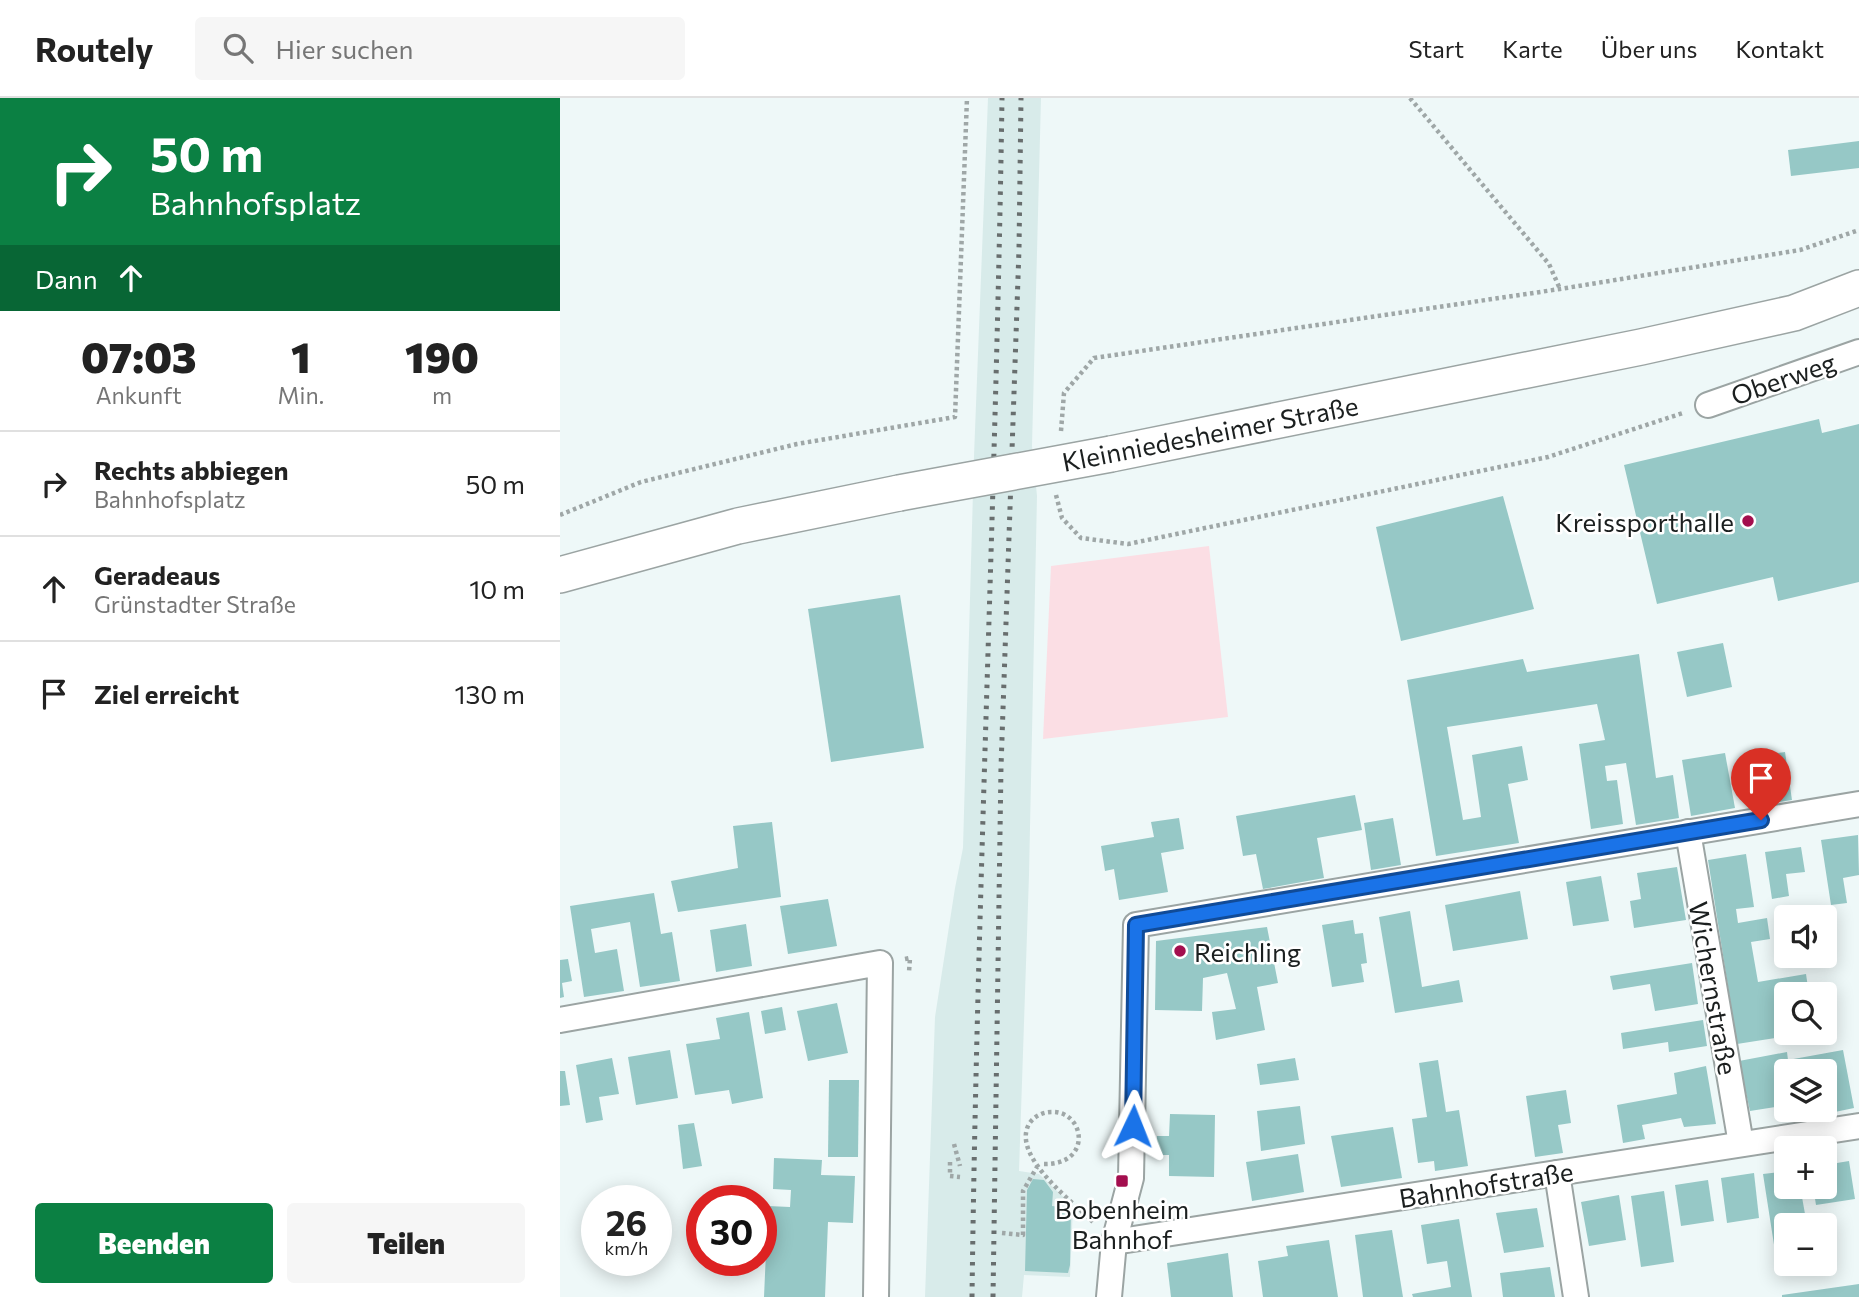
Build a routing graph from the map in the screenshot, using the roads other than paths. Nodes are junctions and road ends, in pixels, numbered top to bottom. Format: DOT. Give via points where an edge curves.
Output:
graph roads {
  1 [pos="1859,288"];
  2 [pos="1859,352"];
  3 [pos="1708,405"];
  4 [pos="560,575"];
  5 [pos="1859,804"];
  6 [pos="1688,832"];
  7 [pos="560,1020"];
  8 [pos="1859,1126"];
  9 [pos="1741,1144"];
  10 [pos="1557,1173"];
  11 [pos="1114,1242"];
  12 [pos="876,1297"];
  13 [pos="1109,1297"];
  14 [pos="1576,1297"];
  1 -- 4 [label="main road, Kleinniedesheimer Straße, bridge" via="1781,316 1641,347 738,526"];
  2 -- 3 [label="street, Oberweg"];
  5 -- 6 [label="street"];
  6 -- 9 [label="street, Wichernstraße"];
  6 -- 11 [label="street" via="1136,925 1132,1178"];
  7 -- 12 [label="street" via="880,963"];
  8 -- 9 [label="street, Bahnhofstraße"];
  9 -- 10 [label="street, Bahnhofstraße"];
  10 -- 11 [label="street, Bahnhofstraße"];
  10 -- 14 [label="street"];
  11 -- 13 [label="street"];
}
